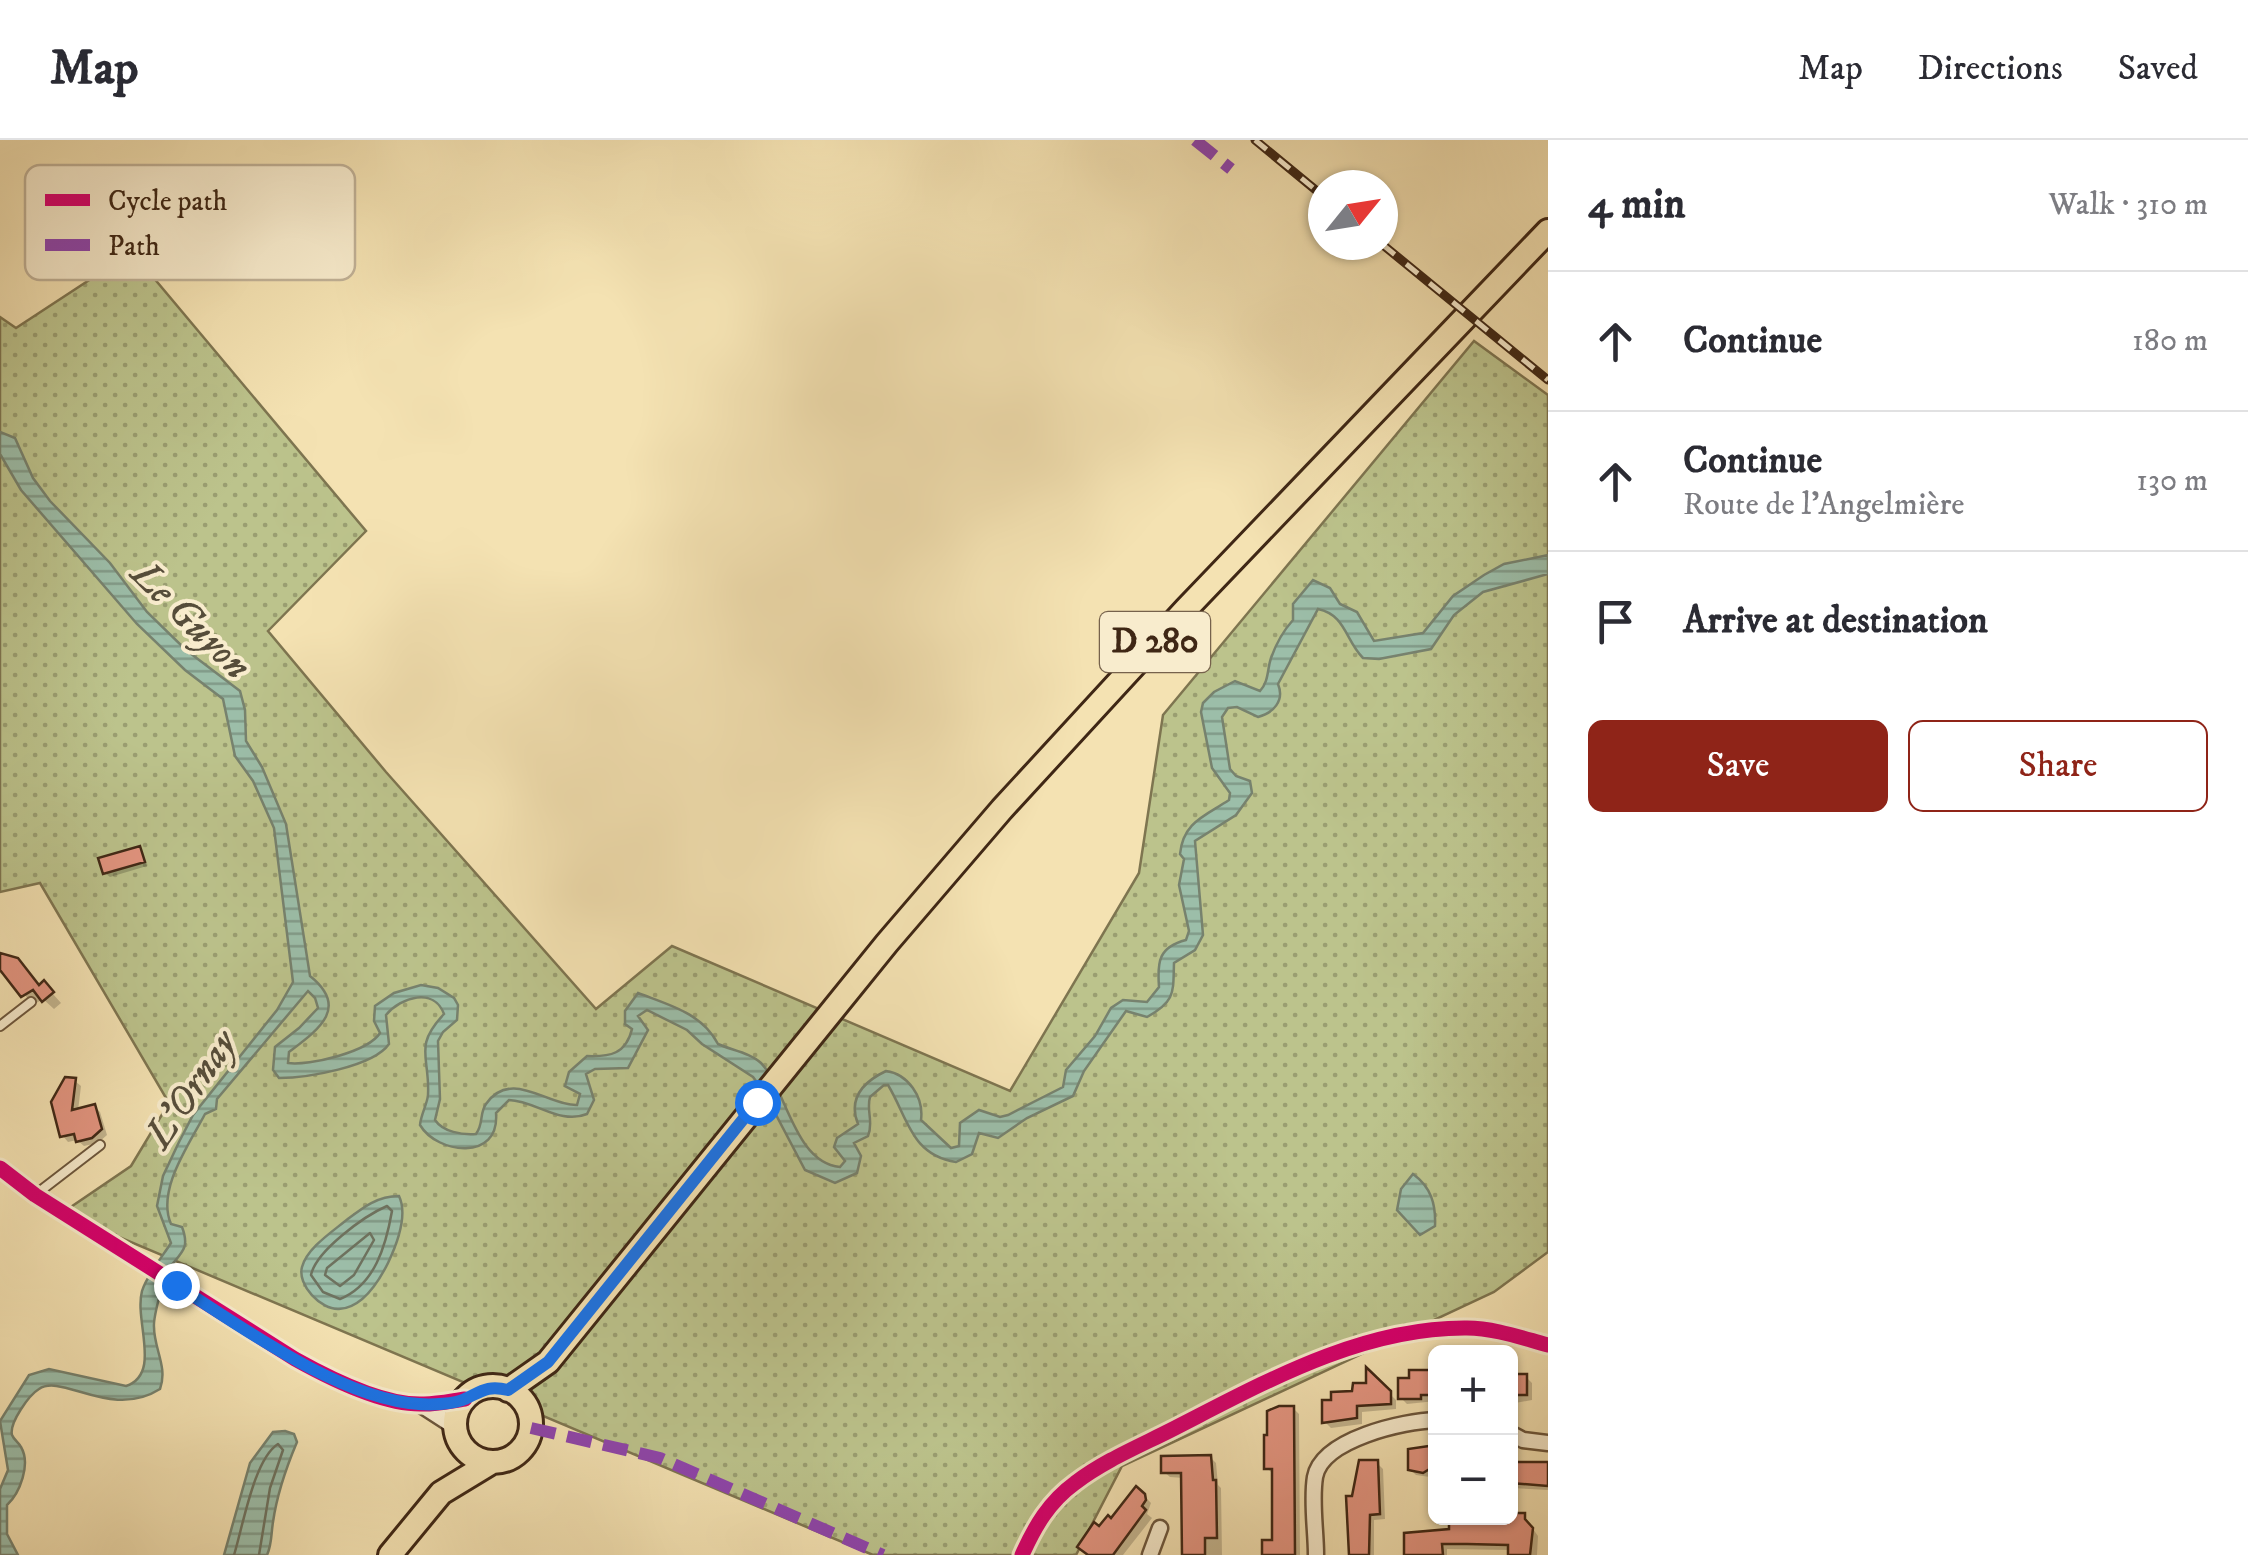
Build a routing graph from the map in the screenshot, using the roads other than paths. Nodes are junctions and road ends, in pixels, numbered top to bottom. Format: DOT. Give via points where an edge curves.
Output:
graph roads {
  1 [pos="1548,231"];
  2 [pos="31,1002"];
  3 [pos="0,1026"];
  4 [pos="100,1145"];
  5 [pos="0,1168"];
  6 [pos="35,1194"];
  7 [pos="1548,1345"];
  8 [pos="548,1362"];
  9 [pos="508,1390"];
  10 [pos="465,1399"];
  11 [pos="421,1405"];
  12 [pos="529,1412"];
  13 [pos="1428,1421"];
  14 [pos="457,1434"];
  15 [pos="1514,1435"];
  16 [pos="1548,1444"];
  17 [pos="492,1462"];
  18 [pos="441,1493"];
  19 [pos="1160,1528"];
  20 [pos="390,1555"];
  21 [pos="1022,1555"];
  22 [pos="1150,1555"];
  23 [pos="1316,1555"];
  1 -- 8 [label="main road, D 280" via="1067,737 887,943"];
  2 -- 3 [label="lane"];
  4 -- 6 [label="lane"];
  5 -- 6 [label="street"];
  6 -- 11 [label="street" via="327,1376"];
  7 -- 21 [label="street" via="1496,1331 1438,1330 1380,1339 1289,1371 1075,1482 1036,1522"];
  8 -- 9 [label="main road, D 280"];
  8 -- 12 [label="main road, D 280"];
  9 -- 10 [label="main road" via="485,1388"];
  9 -- 12 [label="main road"];
  10 -- 11 [label="street"];
  10 -- 14 [label="main road"];
  11 -- 14 [label="street"];
  12 -- 17 [label="main road" via="522,1449"];
  13 -- 23 [label="street" via="1396,1423 1327,1457 1315,1477"];
  14 -- 17 [label="main road" via="473,1456"];
  14 -- 18 [label="main road"];
  15 -- 16 [label="street"];
  17 -- 18 [label="main road"];
  18 -- 20 [label="main road"];
  19 -- 22 [label="street"];
}
